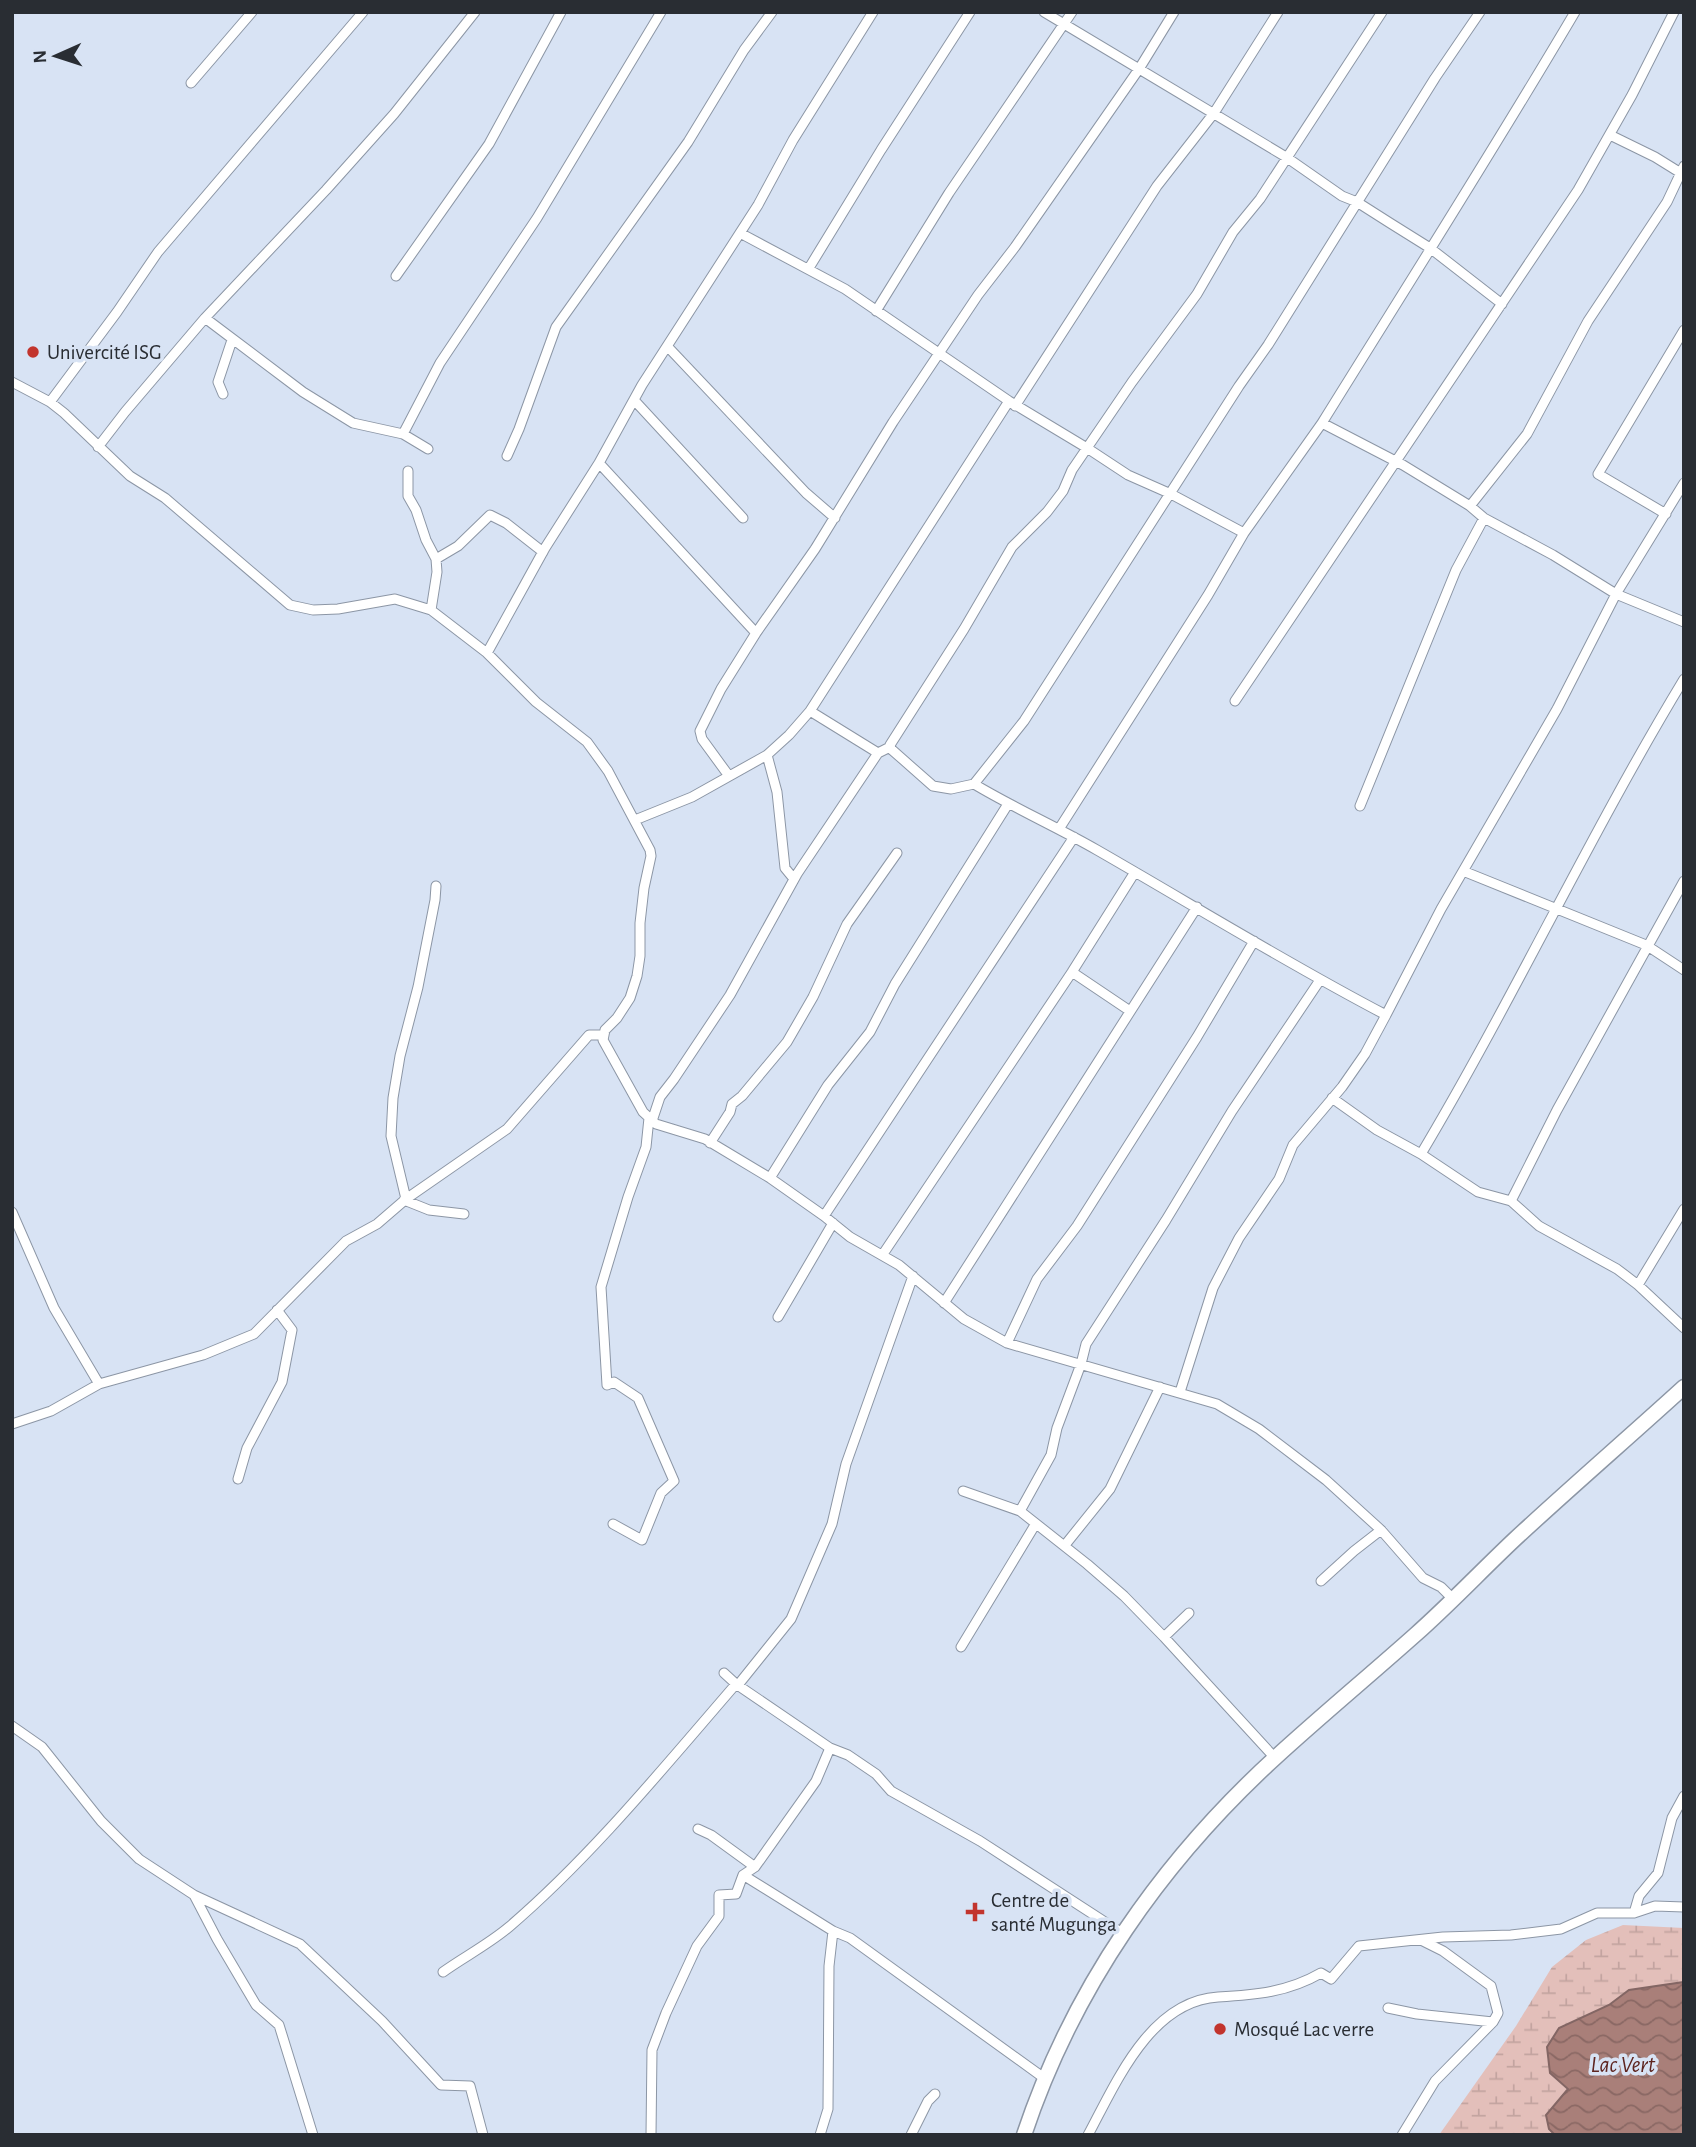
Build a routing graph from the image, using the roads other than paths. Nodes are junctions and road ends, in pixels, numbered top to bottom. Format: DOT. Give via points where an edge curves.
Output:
graph roads {
  1 [pos="252,12"];
  2 [pos="363,12"];
  3 [pos="475,12"];
  4 [pos="561,12"];
  5 [pos="661,12"];
  6 [pos="772,12"];
  7 [pos="873,12"];
  8 [pos="970,12"];
  9 [pos="1044,12"];
  10 [pos="1072,12"];
  11 [pos="1174,12"];
  12 [pos="1278,12"];
  13 [pos="1382,12"];
  14 [pos="1480,12"];
  15 [pos="1575,12"];
  16 [pos="1674,12"];
  17 [pos="1065,24"];
  18 [pos="1139,69"];
  19 [pos="191,83"];
  20 [pos="1214,113"];
  21 [pos="1610,135"];
  22 [pos="1286,157"];
  23 [pos="1682,172"];
  24 [pos="1357,202"];
  25 [pos="740,233"];
  26 [pos="1430,248"];
  27 [pos="809,268"];
  28 [pos="396,276"];
  29 [pos="1502,304"];
  30 [pos="876,311"];
  31 [pos="205,318"];
  32 [pos="1684,330"];
  33 [pos="232,340"];
  34 [pos="667,346"];
  35 [pos="940,355"];
  36 [pos="12,382"];
  37 [pos="223,394"];
  38 [pos="634,400"];
  39 [pos="50,402"];
  40 [pos="1012,404"];
  41 [pos="1322,423"];
  42 [pos="403,434"];
  43 [pos="98,447"];
  44 [pos="1087,448"];
  45 [pos="428,449"];
  46 [pos="507,456"];
  47 [pos="1395,461"];
  48 [pos="599,463"];
  49 [pos="408,471"];
  50 [pos="1684,483"];
  51 [pos="1171,495"];
  52 [pos="1470,506"];
  53 [pos="1666,513"];
  54 [pos="743,518"];
  55 [pos="835,518"];
  56 [pos="1484,518"];
  57 [pos="1244,533"];
  58 [pos="543,552"];
  59 [pos="436,559"];
  60 [pos="1616,594"];
  61 [pos="431,610"];
  62 [pos="1684,622"];
  63 [pos="756,633"];
  64 [pos="487,653"];
  65 [pos="1684,679"];
  66 [pos="1235,701"];
  67 [pos="810,711"];
  68 [pos="890,747"];
  69 [pos="878,753"];
  70 [pos="767,755"];
  71 [pos="729,776"];
  72 [pos="974,784"];
  73 [pos="1008,804"];
  74 [pos="1360,806"];
  75 [pos="635,820"];
  76 [pos="1059,830"];
  77 [pos="1074,837"];
  78 [pos="897,853"];
  79 [pos="1463,871"];
  80 [pos="1135,872"];
  81 [pos="794,879"];
  82 [pos="1684,881"];
  83 [pos="436,886"];
  84 [pos="1197,907"];
  85 [pos="1556,907"];
  86 [pos="1254,941"];
  87 [pos="1646,945"];
  88 [pos="1684,970"];
  89 [pos="1072,972"];
  90 [pos="1320,980"];
  91 [pos="1130,1012"];
  92 [pos="1386,1015"];
  93 [pos="604,1035"];
  94 [pos="1332,1098"];
  95 [pos="650,1119"];
  96 [pos="710,1143"];
  97 [pos="1421,1154"];
  98 [pos="770,1178"];
  99 [pos="405,1199"];
  100 [pos="1511,1201"];
  101 [pos="1684,1209"];
  102 [pos="12,1212"];
  103 [pos="464,1214"];
  104 [pos="824,1216"];
  105 [pos="833,1223"];
  106 [pos="883,1254"];
  107 [pos="913,1276"];
  108 [pos="1638,1285"];
  109 [pos="944,1303"];
  110 [pos="276,1310"];
  111 [pos="778,1317"];
  112 [pos="1684,1328"];
  113 [pos="1007,1343"];
  114 [pos="1081,1364"];
  115 [pos="99,1384"];
  116 [pos="1160,1387"];
  117 [pos="1684,1387"];
  118 [pos="1180,1392"];
  119 [pos="12,1424"];
  120 [pos="238,1479"];
  121 [pos="963,1491"];
  122 [pos="1020,1511"];
  123 [pos="613,1524"];
  124 [pos="1035,1525"];
  125 [pos="1381,1530"];
  126 [pos="1065,1545"];
  127 [pos="1321,1581"];
  128 [pos="1453,1598"];
  129 [pos="1189,1613"];
  130 [pos="1164,1637"];
  131 [pos="961,1647"];
  132 [pos="724,1673"];
  133 [pos="737,1684"];
  134 [pos="12,1726"];
  135 [pos="830,1748"];
  136 [pos="1275,1758"];
  137 [pos="1684,1796"];
  138 [pos="698,1829"];
  139 [pos="755,1867"];
  140 [pos="743,1875"];
  141 [pos="194,1895"];
  142 [pos="1684,1907"];
  143 [pos="1634,1913"];
  144 [pos="833,1931"];
  145 [pos="1122,1933"];
  146 [pos="1421,1940"];
  147 [pos="443,1972"];
  148 [pos="1388,2008"];
  149 [pos="1493,2022"];
  150 [pos="1044,2078"];
  151 [pos="935,2094"];
  152 [pos="313,2135"];
  153 [pos="482,2135"];
  154 [pos="650,2135"];
  155 [pos="820,2135"];
  156 [pos="911,2135"];
  157 [pos="1024,2135"];
  158 [pos="1088,2135"];
  159 [pos="1402,2135"];
  1 -- 19 [label="street"];
  2 -- 39 [label="street" via="158,252"];
  3 -- 31 [label="street" via="386,123"];
  4 -- 28 [label="street" via="489,144"];
  5 -- 42 [label="street" via="537,218 440,363"];
  6 -- 46 [label="street" via="688,142 555,327"];
  7 -- 25 [label="street"];
  8 -- 27 [label="street"];
  9 -- 17 [label="street"];
  10 -- 17 [label="street"];
  11 -- 18 [label="street"];
  12 -- 20 [label="street"];
  13 -- 22 [label="street"];
  14 -- 24 [label="street"];
  15 -- 26 [label="street" via="1476,180"];
  16 -- 21 [label="street"];
  17 -- 18 [label="street"];
  17 -- 30 [label="street" via="949,192"];
  18 -- 20 [label="street"];
  18 -- 35 [label="street"];
  20 -- 22 [label="street"];
  20 -- 40 [label="street" via="1157,186"];
  21 -- 23 [label="street"];
  21 -- 29 [label="street"];
  22 -- 24 [label="street"];
  22 -- 44 [label="street" via="1233,232 1197,294"];
  23 -- 52 [label="street" via="1588,321 1527,434"];
  24 -- 26 [label="street"];
  24 -- 51 [label="street"];
  25 -- 27 [label="street"];
  25 -- 34 [label="street"];
  26 -- 29 [label="street"];
  26 -- 41 [label="street"];
  27 -- 30 [label="street"];
  29 -- 47 [label="street"];
  30 -- 35 [label="street"];
  31 -- 33 [label="street"];
  31 -- 43 [label="street"];
  32 -- 53 [label="street" via="1598,474"];
  33 -- 37 [label="street" via="218,382"];
  33 -- 42 [label="street" via="353,423"];
  34 -- 38 [label="street"];
  34 -- 55 [label="street"];
  35 -- 40 [label="street"];
  35 -- 55 [label="street"];
  36 -- 39 [label="street"];
  38 -- 48 [label="street"];
  38 -- 54 [label="street"];
  39 -- 43 [label="street"];
  40 -- 44 [label="street"];
  40 -- 67 [label="street"];
  41 -- 47 [label="street"];
  41 -- 57 [label="street"];
  42 -- 45 [label="street"];
  43 -- 61 [label="street" via="290,605 338,609 395,599"];
  44 -- 51 [label="street" via="1128,475"];
  44 -- 68 [label="street" via="1063,491 1012,547"];
  47 -- 52 [label="street"];
  47 -- 66 [label="street"];
  48 -- 58 [label="street"];
  48 -- 63 [label="street"];
  49 -- 59 [label="street" via="408,496"];
  50 -- 53 [label="street"];
  51 -- 57 [label="street"];
  51 -- 72 [label="street" via="1024,721"];
  52 -- 56 [label="street"];
  53 -- 60 [label="street"];
  55 -- 63 [label="street"];
  56 -- 60 [label="street"];
  56 -- 74 [label="street" via="1455,570"];
  57 -- 76 [label="street"];
  58 -- 59 [label="street" via="490,515 458,546"];
  58 -- 64 [label="street"];
  59 -- 61 [label="street"];
  60 -- 62 [label="street"];
  60 -- 79 [label="street" via="1551,721"];
  61 -- 64 [label="street"];
  63 -- 71 [label="street" via="700,731"];
  64 -- 75 [label="street" via="528,695 587,743"];
  65 -- 85 [label="street"];
  67 -- 69 [label="street"];
  67 -- 70 [label="street"];
  68 -- 69 [label="street"];
  68 -- 72 [label="street" via="933,786 951,789"];
  69 -- 81 [label="street"];
  70 -- 71 [label="street"];
  70 -- 81 [label="street" via="777,792 785,867"];
  71 -- 75 [label="street"];
  72 -- 73 [label="street"];
  73 -- 76 [label="street"];
  73 -- 98 [label="street" via="870,1031 828,1085"];
  75 -- 93 [label="street" via="651,856 640,923 640,956 630,998"];
  76 -- 77 [label="street"];
  77 -- 80 [label="street"];
  77 -- 104 [label="street"];
  78 -- 96 [label="street" via="847,923 787,1042 732,1104"];
  79 -- 85 [label="street"];
  79 -- 92 [label="street"];
  80 -- 84 [label="street"];
  80 -- 89 [label="street"];
  81 -- 95 [label="street" via="730,995 660,1097"];
  82 -- 87 [label="street"];
  83 -- 99 [label="street" via="393,1098 391,1136"];
  84 -- 86 [label="street"];
  84 -- 91 [label="street"];
  85 -- 87 [label="street"];
  85 -- 97 [label="street"];
  86 -- 90 [label="street"];
  86 -- 113 [label="street" via="1077,1226 1037,1279"];
  87 -- 88 [label="street"];
  87 -- 100 [label="street"];
  89 -- 91 [label="street"];
  89 -- 106 [label="street"];
  90 -- 92 [label="street"];
  90 -- 114 [label="street" via="1086,1344"];
  91 -- 109 [label="street"];
  92 -- 94 [label="street" via="1365,1054"];
  93 -- 95 [label="street" via="606,1049"];
  93 -- 99 [label="street" via="589,1035 507,1129"];
  94 -- 97 [label="street"];
  94 -- 118 [label="street" via="1293,1145 1279,1180 1239,1238 1213,1288"];
  95 -- 96 [label="street"];
  95 -- 123 [label="street" via="646,1147 601,1287 601,1303 607,1385 614,1382 638,1398 674,1481 661,1493 642,1539"];
  96 -- 98 [label="street"];
  97 -- 100 [label="street" via="1478,1192"];
  98 -- 104 [label="street"];
  99 -- 103 [label="street" via="429,1210"];
  99 -- 110 [label="street" via="377,1224 346,1241"];
  100 -- 108 [label="street" via="1539,1226"];
  101 -- 108 [label="street"];
  102 -- 115 [label="street" via="54,1308"];
  104 -- 105 [label="street"];
  105 -- 106 [label="street"];
  105 -- 111 [label="street"];
  106 -- 107 [label="street"];
  107 -- 109 [label="street"];
  107 -- 133 [label="street" via="846,1464 832,1524 791,1619"];
  108 -- 112 [label="street"];
  109 -- 113 [label="street"];
  110 -- 115 [label="street" via="254,1334 203,1355"];
  110 -- 120 [label="street" via="292,1330 282,1382 247,1448"];
  113 -- 114 [label="street"];
  114 -- 116 [label="street"];
  114 -- 122 [label="street" via="1051,1455"];
  115 -- 119 [label="street" via="51,1411"];
  116 -- 118 [label="street"];
  116 -- 126 [label="street" via="1115,1480"];
  117 -- 128 [label="highway"];
  118 -- 125 [label="street" via="1217,1404 1259,1429"];
  121 -- 122 [label="street"];
  122 -- 124 [label="street"];
  124 -- 126 [label="street"];
  124 -- 131 [label="street"];
  125 -- 127 [label="street"];
  125 -- 128 [label="street" via="1423,1578"];
  126 -- 130 [label="street"];
  128 -- 136 [label="highway"];
  129 -- 130 [label="street"];
  130 -- 136 [label="street"];
  132 -- 133 [label="street"];
  133 -- 135 [label="street"];
  133 -- 147 [label="street" via="557,1882 508,1929"];
  134 -- 141 [label="street" via="42,1747 101,1821 139,1859"];
  135 -- 139 [label="street" via="816,1781"];
  135 -- 145 [label="street" via="848,1755 891,1791 980,1841"];
  136 -- 145 [label="highway" via="1161,1880"];
  137 -- 143 [label="street" via="1672,1818 1658,1873 1639,1896"];
  138 -- 139 [label="street"];
  139 -- 140 [label="street"];
  140 -- 144 [label="street"];
  140 -- 154 [label="street" via="736,1894 719,1895 719,1916 697,1946 652,2050"];
  141 -- 152 [label="street" via="257,2005 279,2025"];
  141 -- 153 [label="street" via="300,1944 382,2021 440,2085 470,2086"];
  142 -- 143 [label="street" via="1655,1906"];
  143 -- 146 [label="street" via="1597,1913 1561,1929"];
  144 -- 150 [label="street" via="850,1938"];
  144 -- 155 [label="street" via="828,2109"];
  145 -- 150 [label="highway"];
  146 -- 149 [label="street" via="1491,1986 1497,2013"];
  146 -- 158 [label="street" via="1359,1946 1331,1979 1321,1973 1282,1991 1216,1997 1175,2010 1153,2028"];
  148 -- 149 [label="street"];
  149 -- 159 [label="street" via="1443,2072"];
  150 -- 157 [label="highway"];
  151 -- 156 [label="street"];
}
